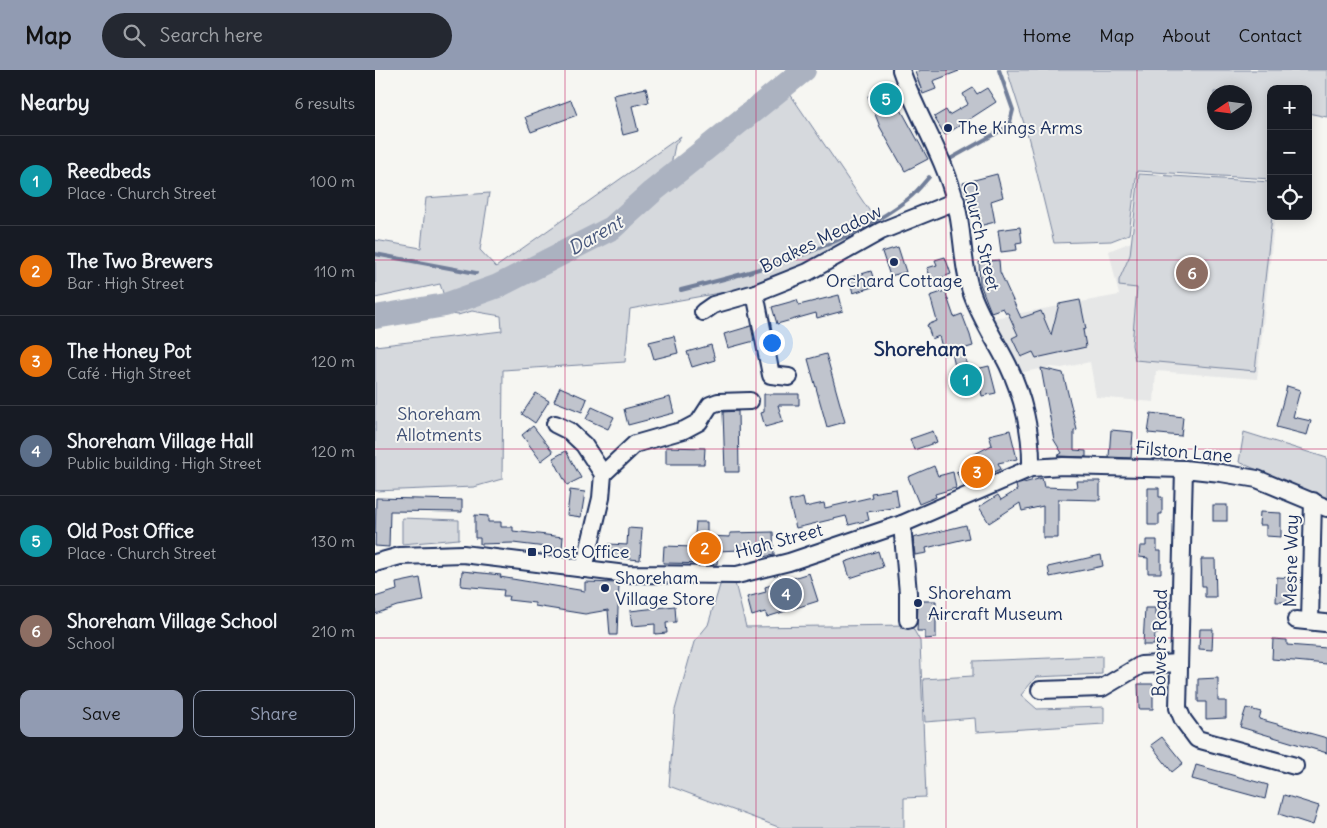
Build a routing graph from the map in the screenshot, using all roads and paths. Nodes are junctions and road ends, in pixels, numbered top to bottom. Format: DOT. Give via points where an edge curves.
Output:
graph roads {
  1 [pos="901,70"];
  2 [pos="956,201"];
  3 [pos="755,293"];
  4 [pos="703,312"];
  5 [pos="789,376"];
  6 [pos="750,401"];
  7 [pos="555,424"];
  8 [pos="1031,468"];
  9 [pos="1184,469"];
  10 [pos="603,474"];
  11 [pos="1320,504"];
  12 [pos="901,524"];
  13 [pos="375,563"];
  14 [pos="584,569"];
  15 [pos="908,620"];
  16 [pos="1310,621"];
  17 [pos="1179,664"];
  18 [pos="1040,690"];
  19 [pos="1295,766"];
  1 -- 2 [label="street, Church Street"];
  2 -- 3 [label="street, Boakes Meadow" via="881,231 808,272"];
  2 -- 8 [label="street, Church Street" via="968,282 977,308 1009,367 1022,403"];
  3 -- 4 [label="street, Boakes Meadow" via="713,305"];
  3 -- 5 [label="street" via="771,375"];
  6 -- 10 [label="street" via="710,405 699,422 684,430 635,444"];
  7 -- 10 [label="street" via="584,444"];
  8 -- 9 [label="street, Filston Lane"];
  8 -- 12 [label="street, High Street"];
  9 -- 11 [label="street, Filston Lane" via="1257,479"];
  9 -- 17 [label="street, Bowers Road"];
  10 -- 14 [label="street" via="601,498"];
  11 -- 16 [label="street, Mesne Way"];
  12 -- 14 [label="street, High Street" via="789,562 737,574 626,574"];
  12 -- 15 [label="street"];
  13 -- 14 [label="street, High Street" via="400,556 453,554"];
  17 -- 18 [label="street" via="1141,666 1102,688"];
  17 -- 19 [label="street, Bowers Road" via="1178,708 1197,739"];
}
